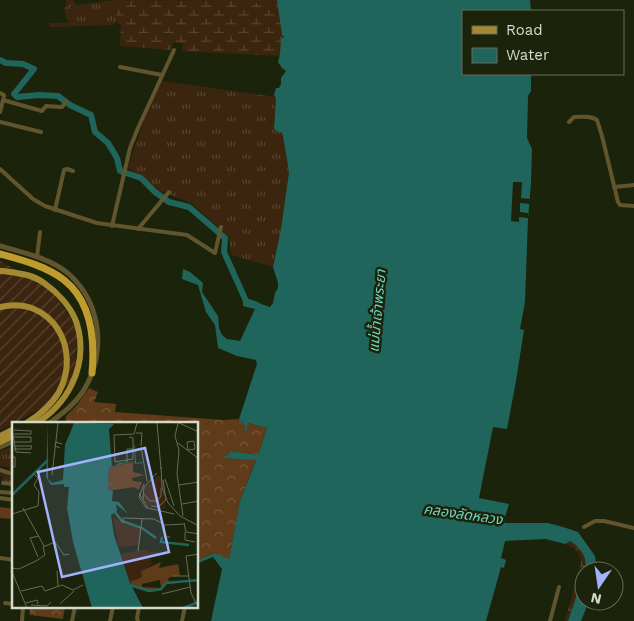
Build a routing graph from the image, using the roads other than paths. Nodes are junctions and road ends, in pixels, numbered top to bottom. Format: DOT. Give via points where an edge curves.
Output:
graph roads {
  1 [pos="174,50"];
  2 [pos="120,67"];
  3 [pos="162,75"];
  4 [pos="0,93"];
  5 [pos="3,100"];
  6 [pos="65,104"];
  7 [pos="0,112"];
  8 [pos="0,122"];
  9 [pos="569,122"];
  10 [pos="41,132"];
  11 [pos="0,169"];
  12 [pos="73,170"];
  13 [pos="634,185"];
  14 [pos="614,187"];
  15 [pos="169,193"];
  16 [pos="634,206"];
  17 [pos="55,210"];
  18 [pos="112,226"];
  19 [pos="221,227"];
  20 [pos="138,229"];
  21 [pos="40,232"];
  22 [pos="0,246"];
  23 [pos="0,254"];
  24 [pos="37,257"];
  25 [pos="0,271"];
  26 [pos="0,307"];
  27 [pos="92,373"];
  28 [pos="28,422"];
  29 [pos="38,422"];
  30 [pos="51,422"];
  31 [pos="12,430"];
  32 [pos="0,436"];
  33 [pos="12,436"];
  34 [pos="0,442"];
  35 [pos="12,442"];
  36 [pos="0,448"];
  37 [pos="0,470"];
  38 [pos="9,473"];
  39 [pos="3,483"];
  40 [pos="12,484"];
  41 [pos="584,526"];
  42 [pos="634,528"];
  43 [pos="559,587"];
  44 [pos="5,603"];
  45 [pos="12,604"];
  46 [pos="23,608"];
  47 [pos="75,608"];
  48 [pos="112,608"];
  49 [pos="139,608"];
  50 [pos="185,608"];
  51 [pos="22,621"];
  52 [pos="72,621"];
  53 [pos="110,621"];
  54 [pos="138,621"];
  55 [pos="182,621"];
  56 [pos="550,621"];
  1 -- 3 [label="street"];
  2 -- 3 [label="street"];
  3 -- 18 [label="street" via="130,148"];
  4 -- 5 [label="street" via="4,95"];
  5 -- 6 [label="street" via="42,111 47,105 59,108"];
  5 -- 7 [label="street"];
  8 -- 10 [label="street"];
  9 -- 14 [label="street" via="574,117 597,120"];
  11 -- 17 [label="street" via="37,203"];
  12 -- 17 [label="street" via="64,170"];
  13 -- 14 [label="street"];
  14 -- 16 [label="street" via="619,204"];
  15 -- 20 [label="street"];
  17 -- 18 [label="street"];
  18 -- 20 [label="street"];
  19 -- 20 [label="street" via="215,253 187,235"];
  21 -- 24 [label="street"];
  22 -- 24 [label="street"];
  23 -- 27 [label="highway" via="42,267 64,280 78,294 93,337"];
  24 -- 27 [label="street" via="69,274 89,299 98,332 96,363"];
  25 -- 29 [label="main road" via="28,275 43,282 68,307 76,321 81,347 71,387 59,404"];
  26 -- 28 [label="main road" via="20,305 44,314 65,344 66,371 58,393 46,408"];
  27 -- 30 [label="street" via="82,393"];
  31 -- 32 [label="main road"];
  33 -- 34 [label="main road"];
  35 -- 36 [label="street"];
  37 -- 38 [label="street"];
  39 -- 40 [label="street"];
  41 -- 42 [label="street" via="604,521"];
  43 -- 56 [label="street"];
  44 -- 45 [label="street"];
  46 -- 51 [label="street"];
  47 -- 52 [label="street"];
  48 -- 53 [label="street"];
  49 -- 54 [label="street"];
  50 -- 55 [label="street"];
}
